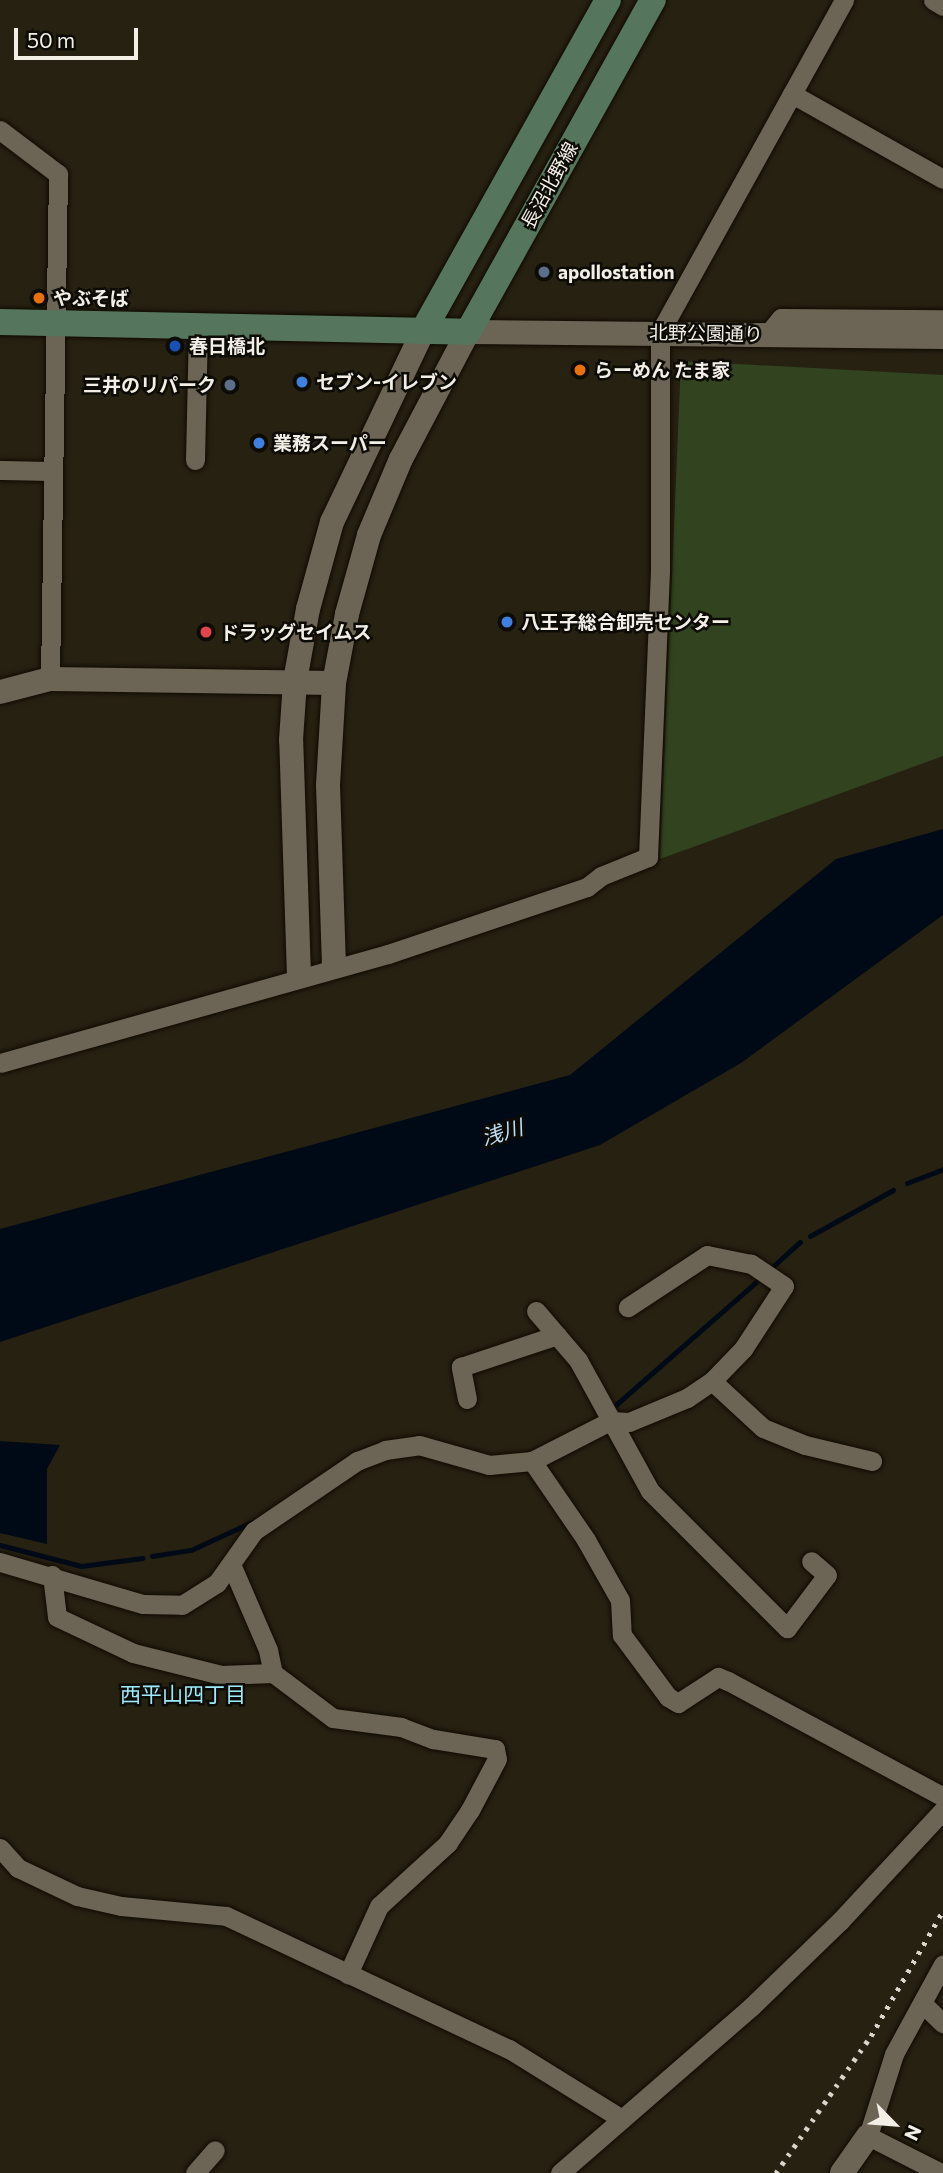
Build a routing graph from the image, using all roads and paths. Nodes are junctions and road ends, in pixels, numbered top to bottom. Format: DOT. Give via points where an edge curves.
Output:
graph roads {
  1 [pos="608,0"];
  2 [pos="653,0"];
  3 [pos="844,0"];
  4 [pos="933,0"];
  5 [pos="943,6"];
  6 [pos="792,94"];
  7 [pos="0,130"];
  8 [pos="943,178"];
  9 [pos="472,246"];
  10 [pos="506,264"];
  11 [pos="943,319"];
  12 [pos="0,322"];
  13 [pos="56,323"];
  14 [pos="198,325"];
  15 [pos="424,331"];
  16 [pos="468,332"];
  17 [pos="660,332"];
  18 [pos="767,335"];
  19 [pos="943,337"];
  20 [pos="390,397"];
  21 [pos="423,418"];
  22 [pos="195,460"];
  23 [pos="0,470"];
  24 [pos="53,471"];
  25 [pos="332,522"];
  26 [pos="369,535"];
  27 [pos="50,679"];
  28 [pos="295,681"];
  29 [pos="334,683"];
  30 [pos="0,692"];
  31 [pos="334,966"];
  32 [pos="299,976"];
  33 [pos="0,1063"];
  34 [pos="628,1307"];
  35 [pos="536,1311"];
  36 [pos="557,1335"];
  37 [pos="712,1381"];
  38 [pos="467,1399"];
  39 [pos="610,1421"];
  40 [pos="532,1461"];
  41 [pos="872,1461"];
  42 [pos="811,1561"];
  43 [pos="0,1562"];
  44 [pos="230,1564"];
  45 [pos="52,1575"];
  46 [pos="273,1673"];
  47 [pos="943,1797"];
  48 [pos="943,1810"];
  49 [pos="0,1848"];
  50 [pos="943,1964"];
  51 [pos="348,1974"];
  52 [pos="923,2004"];
  53 [pos="943,2023"];
  54 [pos="622,2119"];
  55 [pos="868,2136"];
  56 [pos="215,2150"];
  57 [pos="195,2173"];
  58 [pos="560,2173"];
  59 [pos="842,2173"];
  60 [pos="941,2173"];
  1 -- 9 [label="main road, 長沼北野線"];
  2 -- 10 [label="main road, 長沼北野線"];
  3 -- 6 [label="street"];
  4 -- 5 [label="street"];
  6 -- 8 [label="street"];
  6 -- 17 [label="street"];
  7 -- 13 [label="street" via="58,174"];
  9 -- 10 [label="main road" via="479,263 496,268"];
  9 -- 15 [label="main road, 長沼北野線"];
  10 -- 16 [label="main road, 長沼北野線"];
  11 -- 18 [label="street" via="781,318"];
  12 -- 13 [label="main road"];
  13 -- 14 [label="main road"];
  13 -- 24 [label="street"];
  14 -- 15 [label="main road"];
  14 -- 22 [label="street"];
  15 -- 16 [label="main road"];
  15 -- 20 [label="street"];
  16 -- 17 [label="street, 北野公園通り"];
  16 -- 21 [label="street"];
  17 -- 18 [label="street, 北野公園通り"];
  17 -- 31 [label="street" via="660,571 648,857 601,876 587,887 388,954"];
  18 -- 19 [label="street, 北野公園通り"];
  20 -- 21 [label="street" via="410,397"];
  20 -- 25 [label="street"];
  21 -- 26 [label="street"];
  23 -- 24 [label="street"];
  24 -- 27 [label="street"];
  25 -- 26 [label="street"];
  25 -- 28 [label="street"];
  26 -- 29 [label="street"];
  27 -- 28 [label="street"];
  27 -- 30 [label="street"];
  28 -- 29 [label="street"];
  28 -- 32 [label="street" via="290,786"];
  29 -- 31 [label="street" via="328,785"];
  31 -- 32 [label="street"];
  32 -- 33 [label="street"];
  34 -- 37 [label="street" via="707,1255 751,1264 783,1286 743,1349"];
  35 -- 36 [label="street"];
  36 -- 38 [label="street" via="461,1367"];
  36 -- 39 [label="street" via="578,1360"];
  37 -- 39 [label="street" via="651,1415 629,1422"];
  37 -- 41 [label="street" via="763,1427 805,1445"];
  39 -- 40 [label="street"];
  39 -- 42 [label="street" via="650,1491 787,1628 827,1575"];
  40 -- 44 [label="street" via="489,1465 419,1445 385,1450 357,1461 254,1531"];
  40 -- 47 [label="street" via="620,1600 622,1635 668,1697 678,1703 710,1681 728,1681"];
  43 -- 45 [label="street"];
  44 -- 45 [label="street" via="199,1598 162,1607"];
  44 -- 46 [label="street" via="268,1650"];
  45 -- 46 [label="street" via="57,1617 66,1625 133,1653 221,1675"];
  46 -- 51 [label="street" via="333,1718 401,1727 433,1739 495,1749 497,1759 470,1810 448,1843 379,1906"];
  48 -- 54 [label="street" via="840,1921 752,2006"];
  49 -- 51 [label="street" via="18,1868 77,1896 121,1906 226,1916"];
  50 -- 52 [label="street"];
  51 -- 54 [label="street" via="509,2049"];
  52 -- 53 [label="street"];
  52 -- 55 [label="street" via="894,2054"];
  54 -- 58 [label="street"];
  55 -- 59 [label="street"];
  55 -- 60 [label="street"];
  56 -- 57 [label="street"];
}
